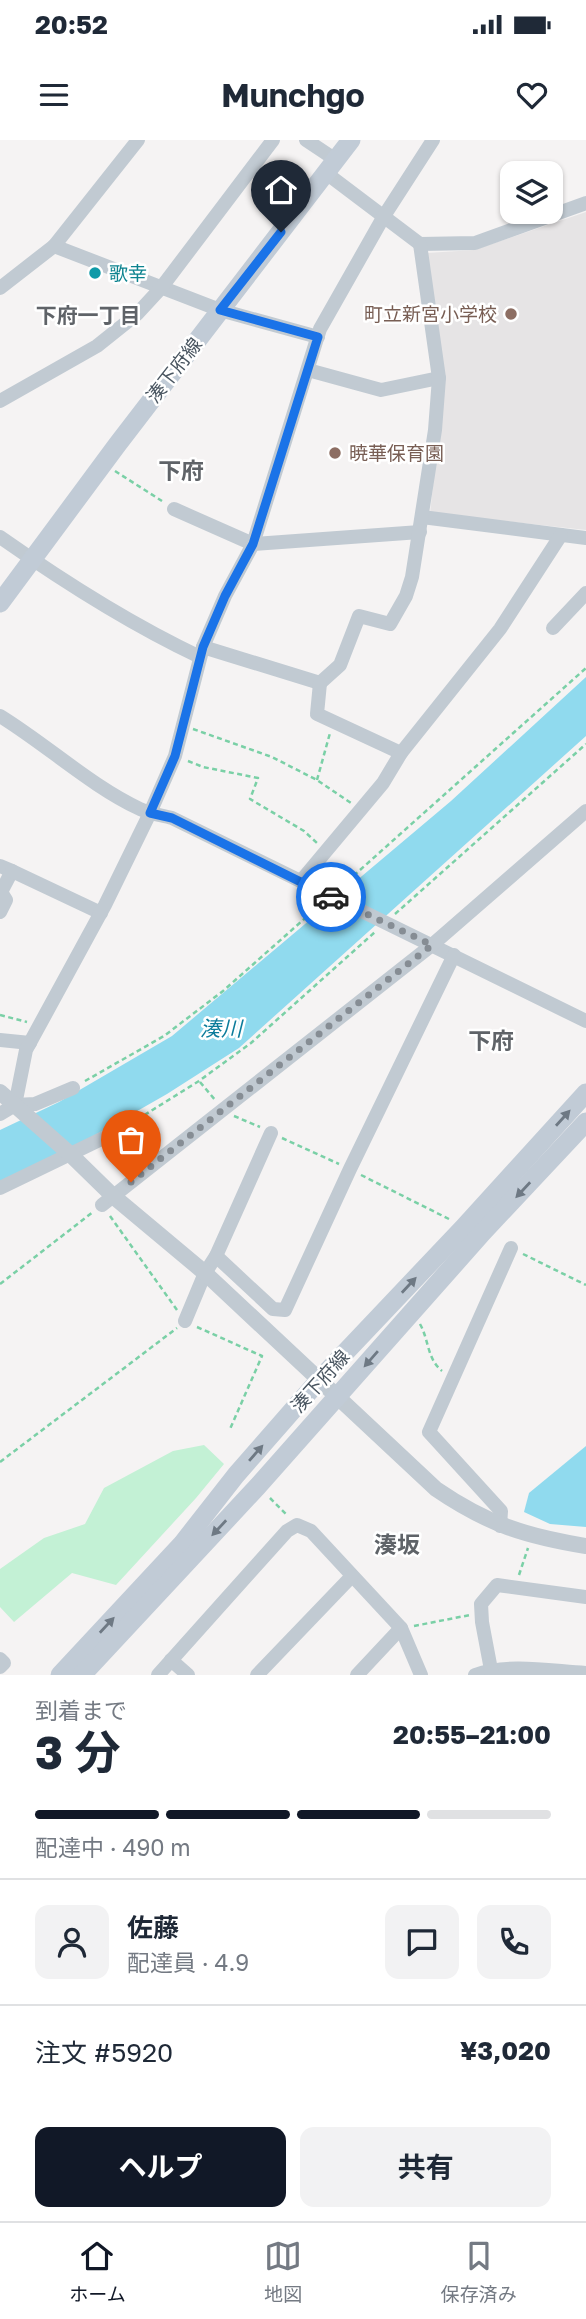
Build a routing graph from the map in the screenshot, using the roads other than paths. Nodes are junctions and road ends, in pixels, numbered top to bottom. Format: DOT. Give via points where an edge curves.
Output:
graph roads {
  1 [pos="138,140"];
  2 [pos="273,140"];
  3 [pos="306,140"];
  4 [pos="351,140"];
  5 [pos="433,140"];
  6 [pos="331,166"];
  7 [pos="586,203"];
  8 [pos="384,216"];
  9 [pos="421,244"];
  10 [pos="54,246"];
  11 [pos="0,288"];
  12 [pos="160,288"];
  13 [pos="220,310"];
  14 [pos="318,337"];
  15 [pos="307,370"];
  16 [pos="439,378"];
  17 [pos="0,401"];
  18 [pos="174,509"];
  19 [pos="421,525"];
  20 [pos="561,535"];
  21 [pos="0,537"];
  22 [pos="586,538"];
  23 [pos="253,544"];
  24 [pos="32,559"];
  25 [pos="586,593"];
  26 [pos="0,603"];
  27 [pos="553,628"];
  28 [pos="202,652"];
  29 [pos="320,683"];
  30 [pos="0,716"];
  31 [pos="401,753"];
  32 [pos="586,811"];
  33 [pos="150,813"];
  34 [pos="6,869"];
  35 [pos="301,881"];
  36 [pos="0,912"];
  37 [pos="101,913"];
  38 [pos="432,945"];
  39 [pos="454,956"];
  40 [pos="586,1021"];
  41 [pos="0,1040"];
  42 [pos="30,1043"];
  43 [pos="73,1088"];
  44 [pos="0,1092"];
  45 [pos="586,1093"];
  46 [pos="15,1105"];
  47 [pos="0,1114"];
  48 [pos="586,1122"];
  49 [pos="118,1131"];
  50 [pos="271,1133"];
  51 [pos="70,1154"];
  52 [pos="0,1188"];
  53 [pos="107,1201"];
  54 [pos="511,1248"];
  55 [pos="216,1256"];
  56 [pos="205,1273"];
  57 [pos="185,1321"];
  58 [pos="320,1379"];
  59 [pos="338,1397"];
  60 [pos="500,1526"];
  61 [pos="586,1546"];
  62 [pos="352,1576"];
  63 [pos="586,1597"];
  64 [pos="401,1628"];
  65 [pos="0,1659"];
  66 [pos="172,1660"];
  67 [pos="0,1667"];
  68 [pos="491,1672"];
  69 [pos="586,1673"];
  70 [pos="60,1675"];
  71 [pos="82,1675"];
  72 [pos="158,1675"];
  73 [pos="188,1675"];
  74 [pos="257,1675"];
  75 [pos="357,1675"];
  76 [pos="421,1675"];
  77 [pos="475,1675"];
  1 -- 10 [label="street"];
  2 -- 12 [label="street"];
  3 -- 6 [label="street"];
  4 -- 6 [label="main road, 湊下府線"];
  5 -- 8 [label="street"];
  6 -- 8 [label="street"];
  6 -- 13 [label="main road, 湊下府線"];
  7 -- 9 [label="street" via="475,243"];
  8 -- 9 [label="street"];
  8 -- 14 [label="street"];
  9 -- 16 [label="street"];
  10 -- 11 [label="street"];
  10 -- 12 [label="street"];
  12 -- 13 [label="street"];
  12 -- 17 [label="street" via="97,346"];
  13 -- 14 [label="street"];
  13 -- 24 [label="main road, 湊下府線"];
  14 -- 15 [label="street"];
  15 -- 16 [label="street" via="381,390"];
  15 -- 23 [label="street"];
  16 -- 19 [label="street"];
  18 -- 23 [label="street"];
  19 -- 20 [label="street"];
  19 -- 23 [label="street"];
  19 -- 29 [label="street" via="407,596 390,624 359,616 340,664"];
  20 -- 22 [label="street"];
  20 -- 31 [label="street" via="500,629"];
  21 -- 24 [label="street"];
  23 -- 28 [label="street"];
  24 -- 26 [label="main road, 湊下府線"];
  24 -- 28 [label="street" via="149,633"];
  25 -- 27 [label="street"];
  28 -- 29 [label="street"];
  28 -- 33 [label="street" via="175,756"];
  29 -- 31 [label="street" via="317,714"];
  30 -- 33 [label="street" via="103,787"];
  31 -- 35 [label="street" via="383,783"];
  32 -- 38 [label="street"];
  33 -- 35 [label="street" via="172,818"];
  33 -- 37 [label="street"];
  34 -- 36 [label="street" via="1,892 6,900"];
  34 -- 37 [label="street"];
  35 -- 38 [label="street"];
  37 -- 42 [label="street"];
  38 -- 39 [label="street"];
  38 -- 53 [label="street"];
  39 -- 40 [label="street"];
  39 -- 55 [label="street" via="285,1310 273,1309"];
  41 -- 42 [label="street"];
  42 -- 46 [label="street"];
  43 -- 46 [label="street" via="35,1104"];
  44 -- 46 [label="street"];
  58 -- 45 [label="main road, 湊下府線, one-way"];
  46 -- 47 [label="street"];
  46 -- 51 [label="street"];
  48 -- 59 [label="main road, 湊下府線, one-way"];
  49 -- 51 [label="street"];
  50 -- 55 [label="street"];
  51 -- 52 [label="street"];
  51 -- 53 [label="street"];
  53 -- 56 [label="street"];
  54 -- 60 [label="street" via="429,1432 501,1511"];
  55 -- 56 [label="street"];
  56 -- 57 [label="street"];
  56 -- 58 [label="street"];
  58 -- 59 [label="street"];
  70 -- 58 [label="main road, 湊下府線, one-way" via="182,1544"];
  59 -- 60 [label="street" via="436,1489"];
  59 -- 71 [label="main road, 湊下府線, one-way"];
  60 -- 61 [label="street"];
  62 -- 64 [label="street"];
  62 -- 66 [label="street" via="311,1531 297,1525"];
  62 -- 74 [label="street"];
  63 -- 68 [label="street" via="497,1585 481,1604"];
  64 -- 75 [label="street"];
  64 -- 76 [label="street"];
  65 -- 67 [label="street" via="4,1663"];
  66 -- 72 [label="street"];
  66 -- 73 [label="street"];
  68 -- 69 [label="street"];
  68 -- 77 [label="street"];
}
